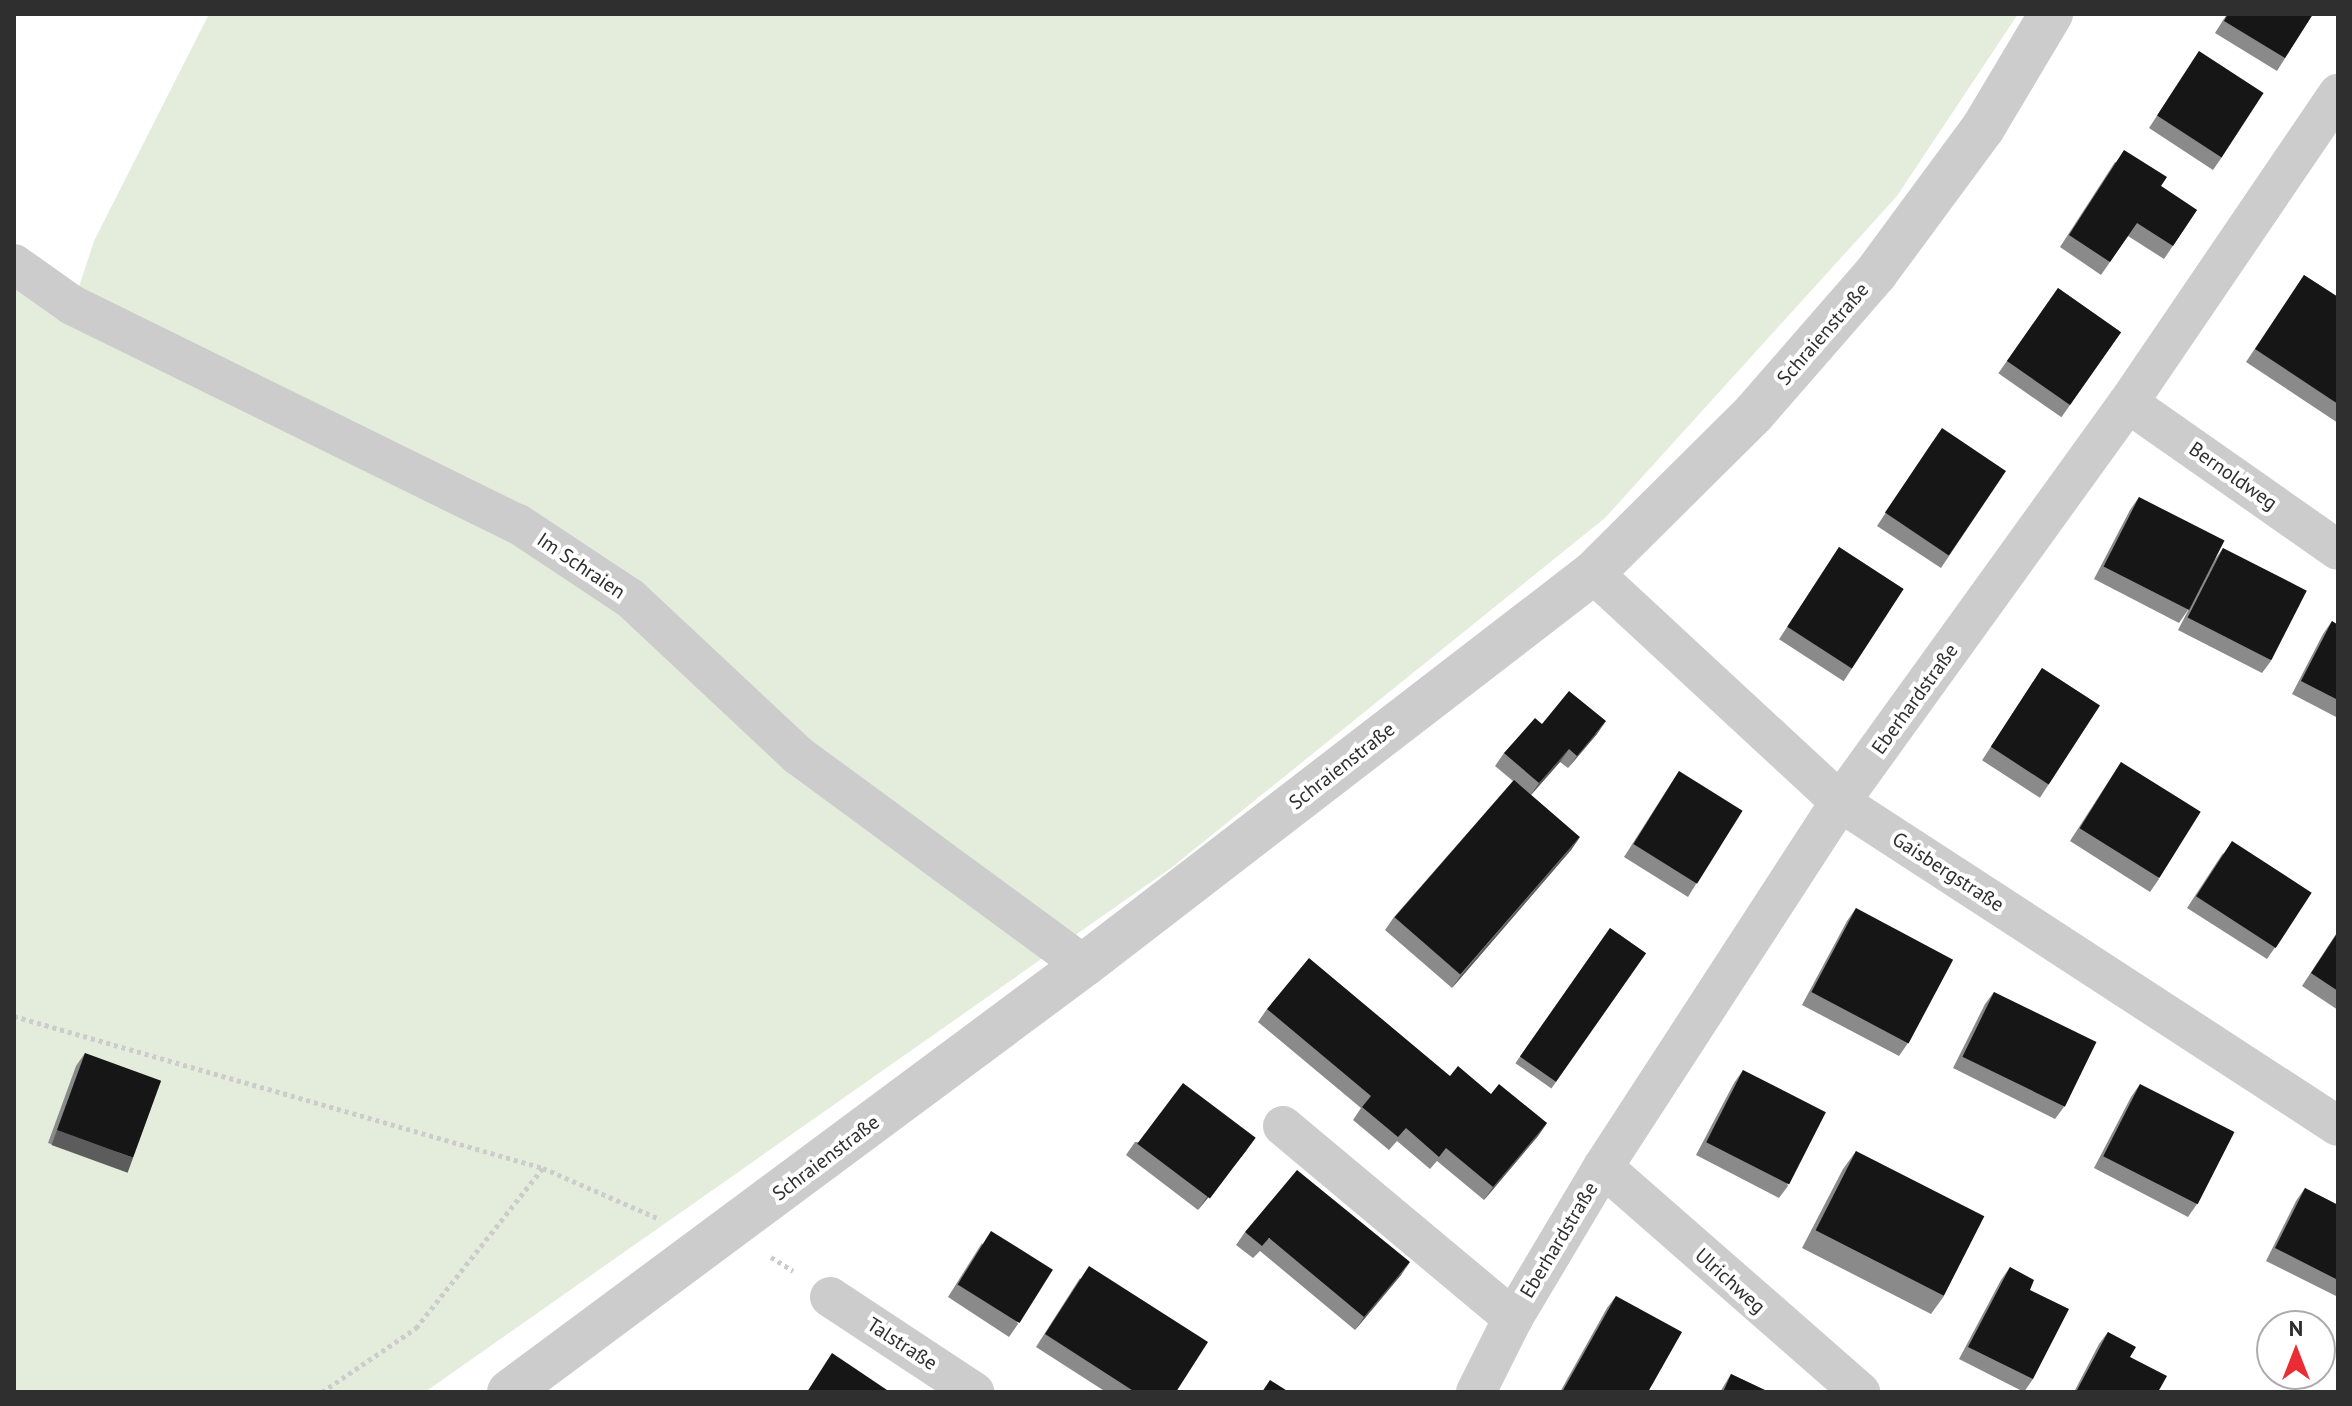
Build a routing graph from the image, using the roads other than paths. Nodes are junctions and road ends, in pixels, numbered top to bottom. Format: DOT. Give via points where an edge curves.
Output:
graph roads {
  1 [pos="2051,14"];
  2 [pos="2338,94"];
  3 [pos="14,264"];
  4 [pos="2128,403"];
  5 [pos="2338,550"];
  6 [pos="1593,573"];
  7 [pos="1840,802"];
  8 [pos="1084,965"];
  9 [pos="1283,1126"];
  10 [pos="2338,1126"];
  11 [pos="1603,1167"];
  12 [pos="830,1297"];
  13 [pos="1513,1318"];
  14 [pos="509,1392"];
  15 [pos="974,1392"];
  16 [pos="1476,1392"];
  17 [pos="1860,1392"];
  1 -- 6 [label="street, Schraienstraße" via="1983,128 1876,273 1754,413"];
  2 -- 4 [label="street, Eberhardstraße"];
  3 -- 8 [label="street, Im Schraien" via="72,305 518,524 630,598 799,756"];
  4 -- 5 [label="street, Bernoldweg"];
  4 -- 7 [label="street, Eberhardstraße"];
  6 -- 7 [label="street, Gaisbergstraße"];
  6 -- 8 [label="street, Schraienstraße"];
  7 -- 10 [label="street, Gaisbergstraße"];
  7 -- 11 [label="street, Eberhardstraße"];
  8 -- 14 [label="street, Schraienstraße"];
  9 -- 13 [label="street, Eberhardstraße"];
  11 -- 13 [label="street, Eberhardstraße"];
  11 -- 17 [label="street, Ulrichweg"];
  12 -- 15 [label="street, Talstraße"];
  13 -- 16 [label="street, Eberhardstraße"];
}
